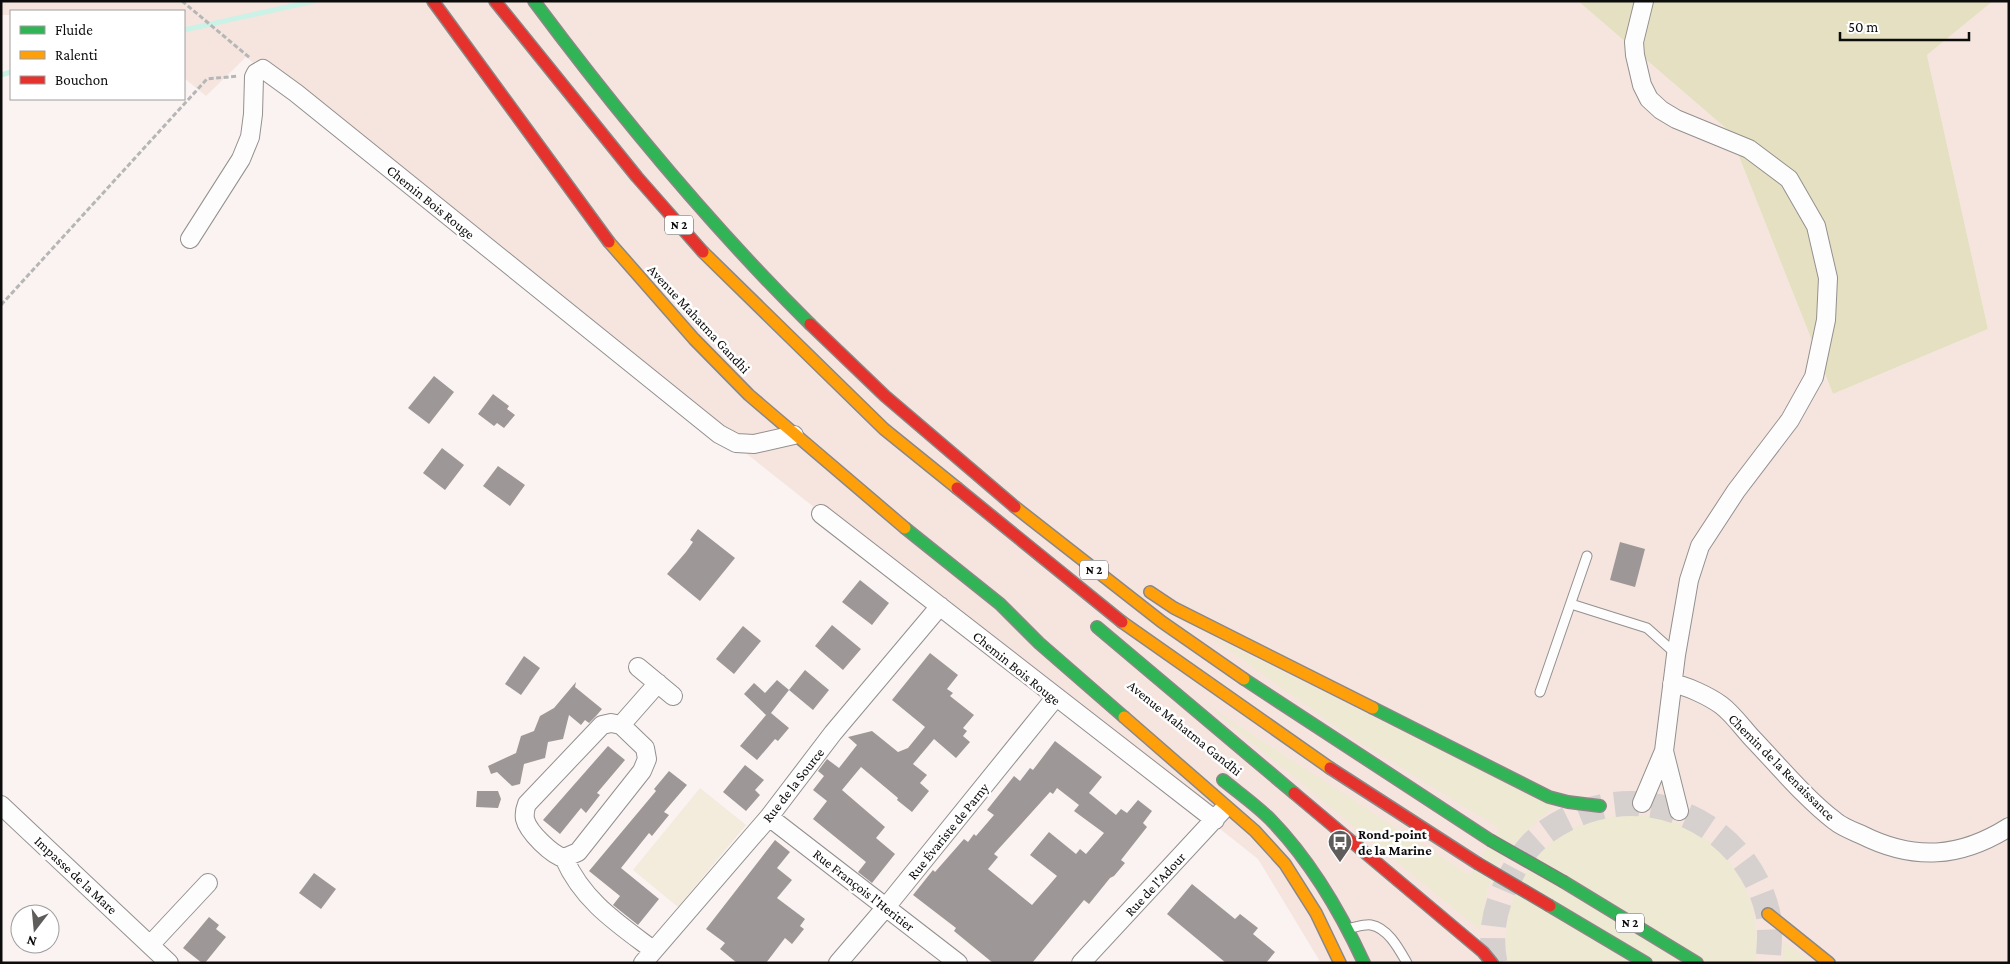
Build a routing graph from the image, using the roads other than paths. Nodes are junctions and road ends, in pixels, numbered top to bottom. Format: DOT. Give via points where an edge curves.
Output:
graph roads {
  1 [pos="433,1"];
  2 [pos="496,1"];
  3 [pos="534,1"];
  4 [pos="1644,1"];
  5 [pos="190,239"];
  6 [pos="738,250"];
  7 [pos="870,365"];
  8 [pos="884,429"];
  9 [pos="794,435"];
  10 [pos="914,467"];
  11 [pos="820,514"];
  12 [pos="1588,556"];
  13 [pos="1141,586"];
  14 [pos="1000,604"];
  15 [pos="1571,604"];
  16 [pos="940,606"];
  17 [pos="1089,620"];
  18 [pos="1676,654"];
  19 [pos="1080,663"];
  20 [pos="638,667"];
  21 [pos="658,683"];
  22 [pos="1672,684"];
  23 [pos="1540,692"];
  24 [pos="673,696"];
  25 [pos="1055,698"];
  26 [pos="620,725"];
  27 [pos="1664,751"];
  28 [pos="1212,770"];
  29 [pos="1642,803"];
  30 [pos="1,805"];
  31 [pos="1228,805"];
  32 [pos="1600,806"];
  33 [pos="1679,811"];
  34 [pos="769,817"];
  35 [pos="1214,820"];
  36 [pos="2009,827"];
  37 [pos="564,858"];
  38 [pos="208,883"];
  39 [pos="1329,898"];
  40 [pos="886,907"];
  41 [pos="1316,913"];
  42 [pos="1768,914"];
  43 [pos="1348,928"];
  44 [pos="1336,930"];
  45 [pos="1329,940"];
  46 [pos="150,945"];
  47 [pos="648,956"];
  48 [pos="169,963"];
  49 [pos="838,963"];
  50 [pos="958,963"];
  51 [pos="1081,963"];
  52 [pos="1340,963"];
  53 [pos="1350,963"];
  54 [pos="1364,963"];
  55 [pos="1407,963"];
  56 [pos="1492,963"];
  57 [pos="1646,963"];
  58 [pos="1697,963"];
  59 [pos="1829,963"];
  1 -- 9 [label="main road, Avenue Mahatma Gandhi" via="603,236 694,339"];
  2 -- 8 [label="main road, N 2" via="636,177 713,263"];
  3 -- 6 [label="main road, N 2" via="588,74"];
  4 -- 18 [label="street" via="1634,55 1649,99 1676,119 1749,150 1789,179 1816,226 1828,278 1826,320 1814,377 1790,420 1736,491 1700,546 1689,580"];
  5 -- 9 [label="street, Chemin Bois Rouge" via="241,159 250,137 254,77 259,70 266,70 719,434 736,443 754,444"];
  6 -- 7 [label="main road"];
  6 -- 58 [label="main road, N 2, bridge" via="831,344 936,440 1040,528 1155,617 1327,736 1490,840"];
  8 -- 10 [label="main road"];
  8 -- 57 [label="main road, N 2, bridge" via="1135,633 1314,758 1477,863"];
  9 -- 14 [label="main road, Avenue Mahatma Gandhi"];
  11 -- 16 [label="street, Chemin Bois Rouge"];
  12 -- 15 [label="lane"];
  13 -- 32 [label="main road" via="1174,608 1550,797"];
  14 -- 19 [label="main road, Avenue Mahatma Gandhi"];
  14 -- 31 [label="main road, Avenue Mahatma Gandhi" via="1039,643"];
  15 -- 18 [label="lane" via="1647,628"];
  15 -- 23 [label="lane"];
  16 -- 25 [label="street, Chemin Bois Rouge"];
  16 -- 34 [label="street, Rue de la Source" via="833,733"];
  17 -- 56 [label="main road" via="1483,952"];
  18 -- 22 [label="street"];
  20 -- 21 [label="street"];
  21 -- 24 [label="street"];
  21 -- 26 [label="street"];
  22 -- 27 [label="street"];
  22 -- 36 [label="street, Chemin de la Renaissance" via="1680,684 1721,705 1795,784 1836,822 1882,846 1904,852 1960,850"];
  25 -- 35 [label="street, Chemin Bois Rouge"];
  25 -- 40 [label="street, Rue Évariste de Parny"];
  26 -- 37 [label="street" via="645,748 647,759 642,771 578,852"];
  26 -- 37 [label="street" via="602,725 524,812 529,828 550,852"];
  27 -- 29 [label="street"];
  27 -- 33 [label="street"];
  28 -- 39 [label="main road, Avenue Mahatma Gandhi" via="1283,833"];
  30 -- 46 [label="street, Impasse de la Mare"];
  31 -- 35 [label="street, Rue de l'Adour"];
  31 -- 39 [label="main road, Avenue Mahatma Gandhi" via="1250,813"];
  31 -- 41 [label="main road, Avenue Mahatma Gandhi" via="1285,864"];
  34 -- 40 [label="street, Rue François l'Heritier"];
  34 -- 47 [label="street, Rue de la Source"];
  35 -- 51 [label="street, Rue de l'Adour"];
  37 -- 47 [label="street" via="581,889"];
  38 -- 46 [label="street"];
  39 -- 43 [label="main road, Avenue Mahatma Gandhi"];
  40 -- 49 [label="street, Rue Évariste de Parny"];
  40 -- 50 [label="street, Rue François l'Heritier"];
  41 -- 44 [label="main road, Avenue Mahatma Gandhi"];
  41 -- 45 [label="main road, Avenue Mahatma Gandhi"];
  42 -- 59 [label="main road"];
  43 -- 44 [label="lane"];
  43 -- 54 [label="main road, Avenue Mahatma Gandhi"];
  43 -- 55 [label="lane" via="1370,925 1382,931 1393,940"];
  44 -- 45 [label="lane"];
  44 -- 53 [label="main road, Avenue Mahatma Gandhi"];
  45 -- 52 [label="main road, Avenue Mahatma Gandhi"];
  46 -- 48 [label="street, Impasse de la Mare"];
}
